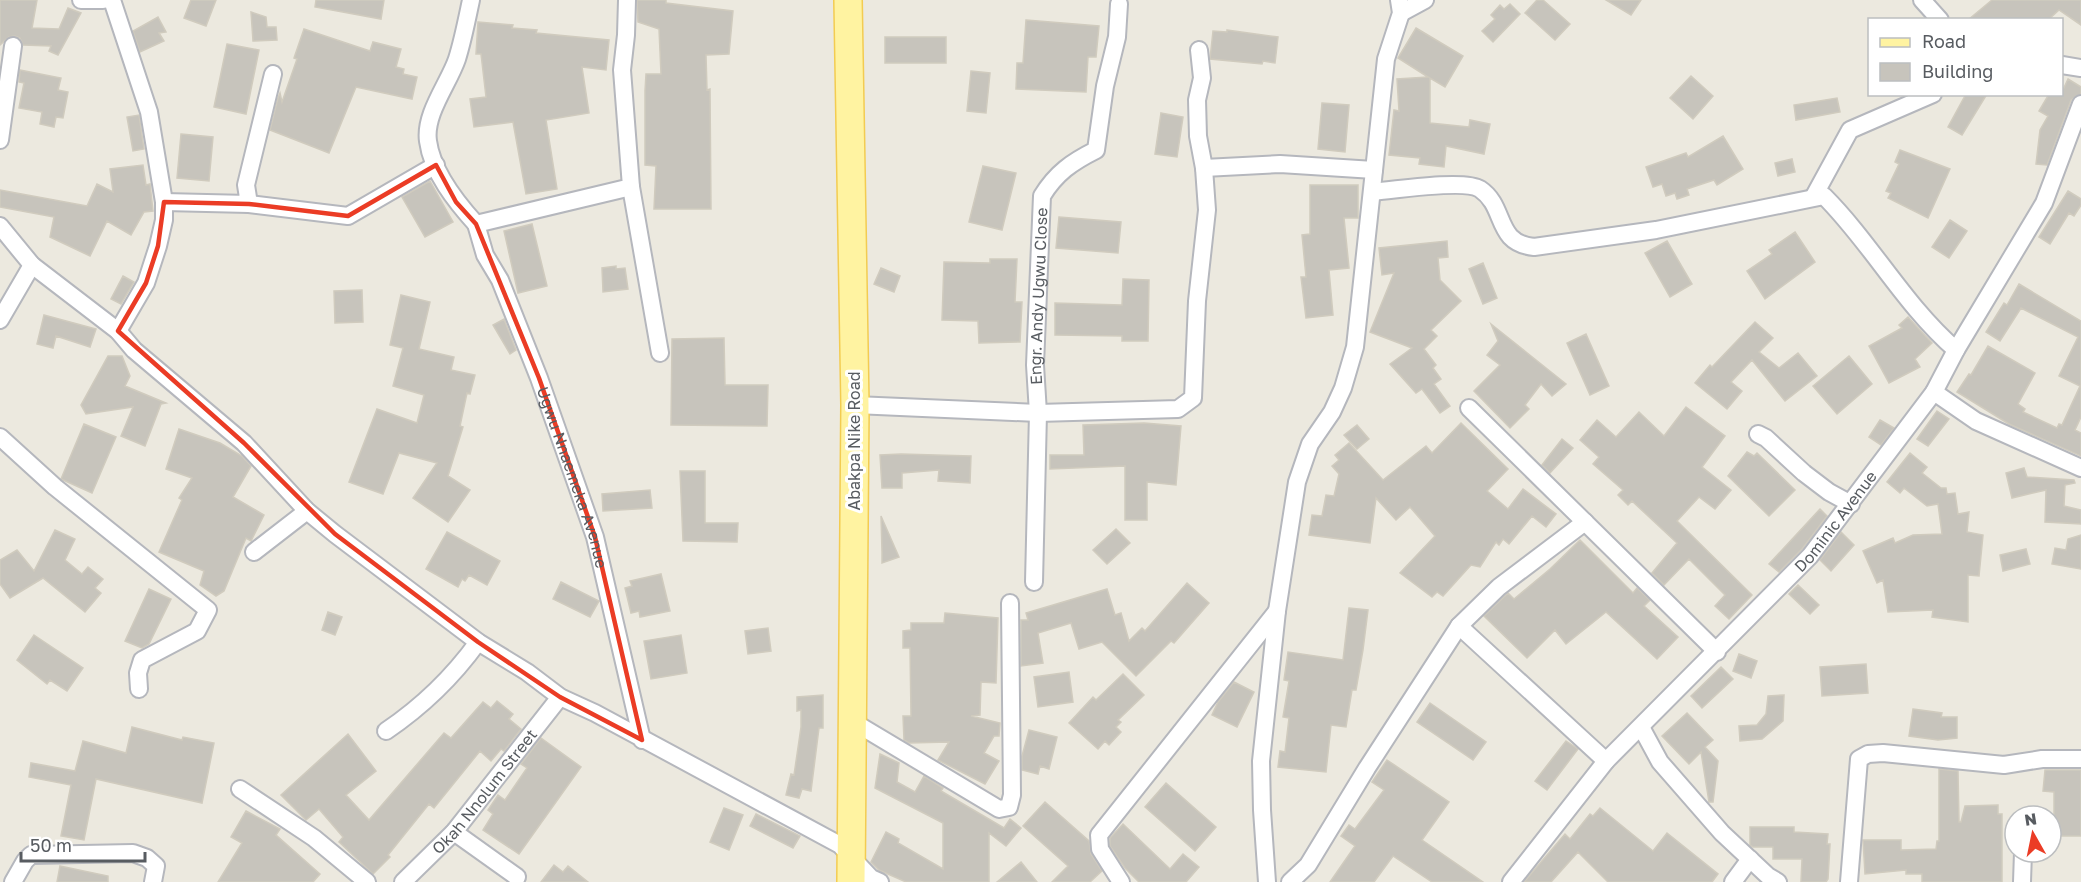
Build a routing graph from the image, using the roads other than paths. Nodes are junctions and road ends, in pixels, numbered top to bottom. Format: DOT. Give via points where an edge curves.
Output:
graph roads {
  1 [pos="81,0"];
  2 [pos="103,0"];
  3 [pos="112,0"];
  4 [pos="471,0"];
  5 [pos="627,0"];
  6 [pos="848,0"];
  7 [pos="1425,0"];
  8 [pos="1922,0"];
  9 [pos="1119,4"];
  10 [pos="1400,7"];
  11 [pos="1938,18"];
  12 [pos="13,46"];
  13 [pos="1199,50"];
  14 [pos="2063,65"];
  15 [pos="2081,68"];
  16 [pos="273,74"];
  17 [pos="1928,96"];
  18 [pos="2081,104"];
  19 [pos="0,140"];
  20 [pos="436,165"];
  21 [pos="1204,168"];
  22 [pos="1374,170"];
  23 [pos="632,187"];
  24 [pos="1373,192"];
  25 [pos="1814,196"];
  26 [pos="164,201"];
  27 [pos="249,204"];
  28 [pos="476,224"];
  29 [pos="0,225"];
  30 [pos="32,265"];
  31 [pos="0,320"];
  32 [pos="118,331"];
  33 [pos="1956,350"];
  34 [pos="660,353"];
  35 [pos="1934,392"];
  36 [pos="855,405"];
  37 [pos="1469,408"];
  38 [pos="1038,413"];
  39 [pos="1758,435"];
  40 [pos="0,437"];
  41 [pos="2081,468"];
  42 [pos="1851,504"];
  43 [pos="307,511"];
  44 [pos="1585,522"];
  45 [pos="254,552"];
  46 [pos="1034,582"];
  47 [pos="1010,603"];
  48 [pos="1277,611"];
  49 [pos="1459,626"];
  50 [pos="478,642"];
  51 [pos="1717,652"];
  52 [pos="139,690"];
  53 [pos="560,697"];
  54 [pos="852,721"];
  55 [pos="1641,727"];
  56 [pos="386,731"];
  57 [pos="642,740"];
  58 [pos="2081,759"];
  59 [pos="1606,761"];
  60 [pos="240,789"];
  61 [pos="453,832"];
  62 [pos="1750,859"];
  63 [pos="2023,864"];
  64 [pos="851,871"];
  65 [pos="517,877"];
  66 [pos="14,882"];
  67 [pos="153,882"];
  68 [pos="367,882"];
  69 [pos="403,882"];
  70 [pos="879,882"];
  71 [pos="1121,882"];
  72 [pos="1267,882"];
  73 [pos="1290,882"];
  74 [pos="1511,882"];
  75 [pos="1733,882"];
  76 [pos="1778,882"];
  77 [pos="1849,882"];
  78 [pos="2022,882"];
  1 -- 2 [label="street"];
  3 -- 26 [label="street" via="149,112"];
  4 -- 20 [label="street" via="457,59 431,120 428,140"];
  5 -- 23 [label="street" via="622,70"];
  6 -- 36 [label="main road, Abakpa Nike Road"];
  7 -- 10 [label="street"];
  8 -- 11 [label="street"];
  9 -- 38 [label="street, Engr. Andy Ugwu Close" via="1117,37 1096,150 1054,176 1042,196 1035,365"];
  10 -- 22 [label="street" via="1386,59"];
  12 -- 19 [label="street"];
  13 -- 21 [label="street" via="1202,78 1197,100 1198,136"];
  14 -- 15 [label="street"];
  16 -- 27 [label="street" via="246,185"];
  17 -- 25 [label="street" via="1850,130"];
  18 -- 33 [label="street, Dominic Avenue" via="2044,204"];
  20 -- 27 [label="street" via="348,216"];
  20 -- 28 [label="street" via="456,201"];
  21 -- 22 [label="street" via="1280,164"];
  21 -- 38 [label="street" via="1207,210 1197,301 1193,398 1178,409"];
  22 -- 24 [label="street"];
  23 -- 28 [label="street"];
  23 -- 34 [label="street"];
  24 -- 25 [label="street" via="1441,185 1478,188 1488,196 1510,239 1521,246 1534,247 1656,230"];
  24 -- 48 [label="street" via="1355,347 1343,388 1310,444 1297,482"];
  25 -- 33 [label="street" via="1824,196 1842,214 1903,296"];
  26 -- 27 [label="street"];
  26 -- 32 [label="street" via="164,220 146,283"];
  28 -- 57 [label="street, Ugwu Nnaemeka Avenue" via="485,255 500,280 539,378 595,537"];
  29 -- 30 [label="street"];
  30 -- 31 [label="street"];
  30 -- 32 [label="street"];
  32 -- 43 [label="street" via="244,443"];
  33 -- 35 [label="street, Dominic Avenue"];
  35 -- 41 [label="street" via="1976,421"];
  35 -- 42 [label="street, Dominic Avenue"];
  36 -- 38 [label="street"];
  36 -- 54 [label="main road, Abakpa Nike Road"];
  37 -- 44 [label="street"];
  38 -- 46 [label="street, Engr. Andy Ugwu Close"];
  39 -- 42 [label="street" via="1829,492"];
  40 -- 52 [label="street" via="55,487 208,610 197,631 141,660"];
  42 -- 51 [label="street, Dominic Avenue" via="1810,556"];
  43 -- 45 [label="street"];
  43 -- 50 [label="street"];
  44 -- 49 [label="street" via="1514,574"];
  44 -- 51 [label="street"];
  47 -- 54 [label="street" via="1009,807 999,809"];
  48 -- 71 [label="street" via="1099,835 1100,849"];
  48 -- 72 [label="street" via="1261,761"];
  49 -- 59 [label="street"];
  49 -- 73 [label="street" via="1308,865"];
  50 -- 53 [label="street"];
  50 -- 56 [label="street" via="421,707"];
  51 -- 55 [label="street, Dominic Avenue"];
  53 -- 57 [label="street"];
  53 -- 61 [label="street, Okah Nnolum Street"];
  54 -- 64 [label="main road, Abakpa Nike Road"];
  55 -- 59 [label="street, Dominic Avenue"];
  55 -- 62 [label="street" via="1660,762"];
  57 -- 64 [label="street" via="840,845"];
  58 -- 77 [label="street" via="2004,765 1868,754 1859,759"];
  59 -- 74 [label="street, Dominic Avenue"];
  60 -- 68 [label="street" via="314,838"];
  61 -- 65 [label="street"];
  61 -- 69 [label="street, Okah Nnolum Street"];
  62 -- 75 [label="street"];
  62 -- 76 [label="street"];
  63 -- 78 [label="street"];
  64 -- 70 [label="street"];
  66 -- 67 [label="street" via="32,855 92,852 140,855 156,866"];
}
